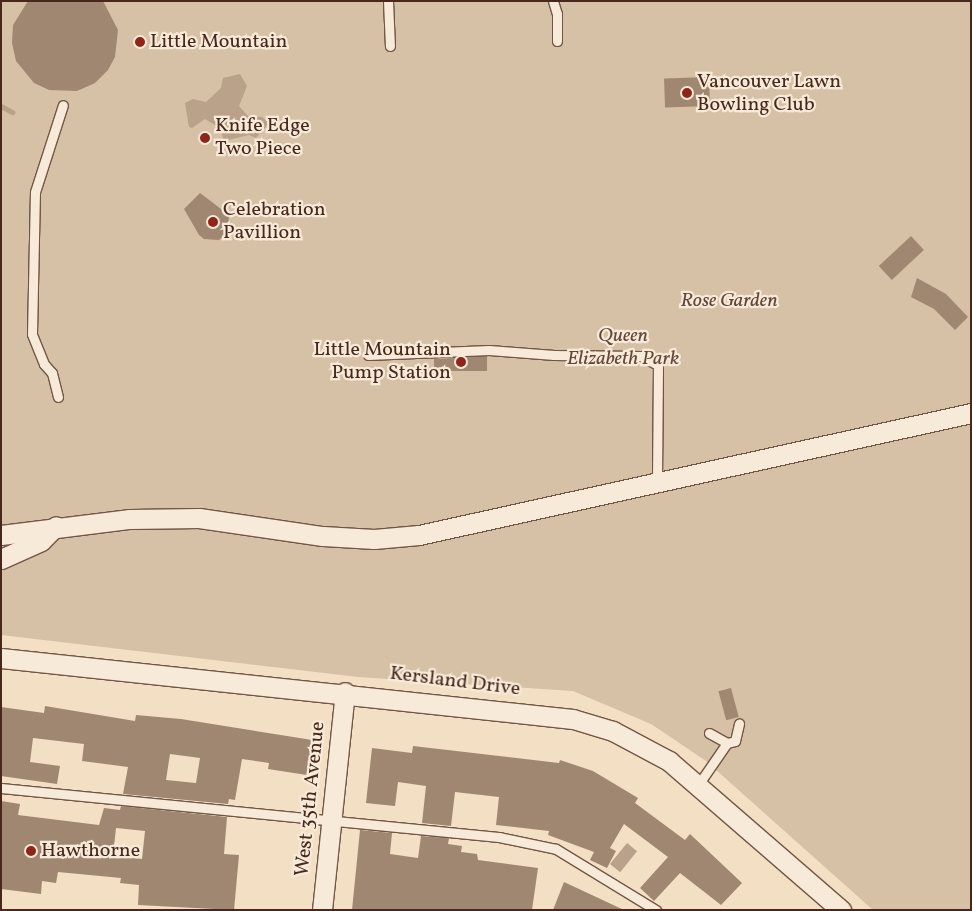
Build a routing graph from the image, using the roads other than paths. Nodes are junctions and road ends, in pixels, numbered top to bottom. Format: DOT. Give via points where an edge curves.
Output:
graph roads {
  1 [pos="388,1"];
  2 [pos="553,1"];
  3 [pos="557,41"];
  4 [pos="390,46"];
  5 [pos="63,105"];
  6 [pos="368,355"];
  7 [pos="58,397"];
  8 [pos="971,413"];
  9 [pos="657,482"];
  10 [pos="56,526"];
  11 [pos="1,535"];
  12 [pos="1,559"];
  13 [pos="1,658"];
  14 [pos="345,692"];
  15 [pos="739,723"];
  16 [pos="709,733"];
  17 [pos="727,743"];
  18 [pos="698,785"];
  19 [pos="1,788"];
  20 [pos="331,820"];
  21 [pos="322,910"];
  22 [pos="656,910"];
  23 [pos="841,910"];
  1 -- 4 [label="lane"];
  2 -- 3 [label="lane" via="557,14"];
  5 -- 7 [label="lane" via="35,192 32,324 32,334 44,364 52,373"];
  6 -- 9 [label="lane" via="490,350 554,356 641,356 658,366"];
  8 -- 9 [label="street"];
  9 -- 10 [label="street" via="419,535 374,539 324,536 199,518 130,518"];
  10 -- 11 [label="street"];
  10 -- 12 [label="street" via="41,541"];
  13 -- 14 [label="street, Kersland Drive"];
  14 -- 18 [label="street, Kersland Drive" via="573,719 613,731 668,761"];
  14 -- 20 [label="street, West 35th Avenue"];
  15 -- 17 [label="lane" via="735,741"];
  16 -- 17 [label="lane"];
  17 -- 18 [label="lane"];
  18 -- 23 [label="street, Kersland Drive"];
  19 -- 20 [label="lane"];
  20 -- 21 [label="street, West 35th Avenue"];
  20 -- 22 [label="lane" via="499,837 556,849"];
}
